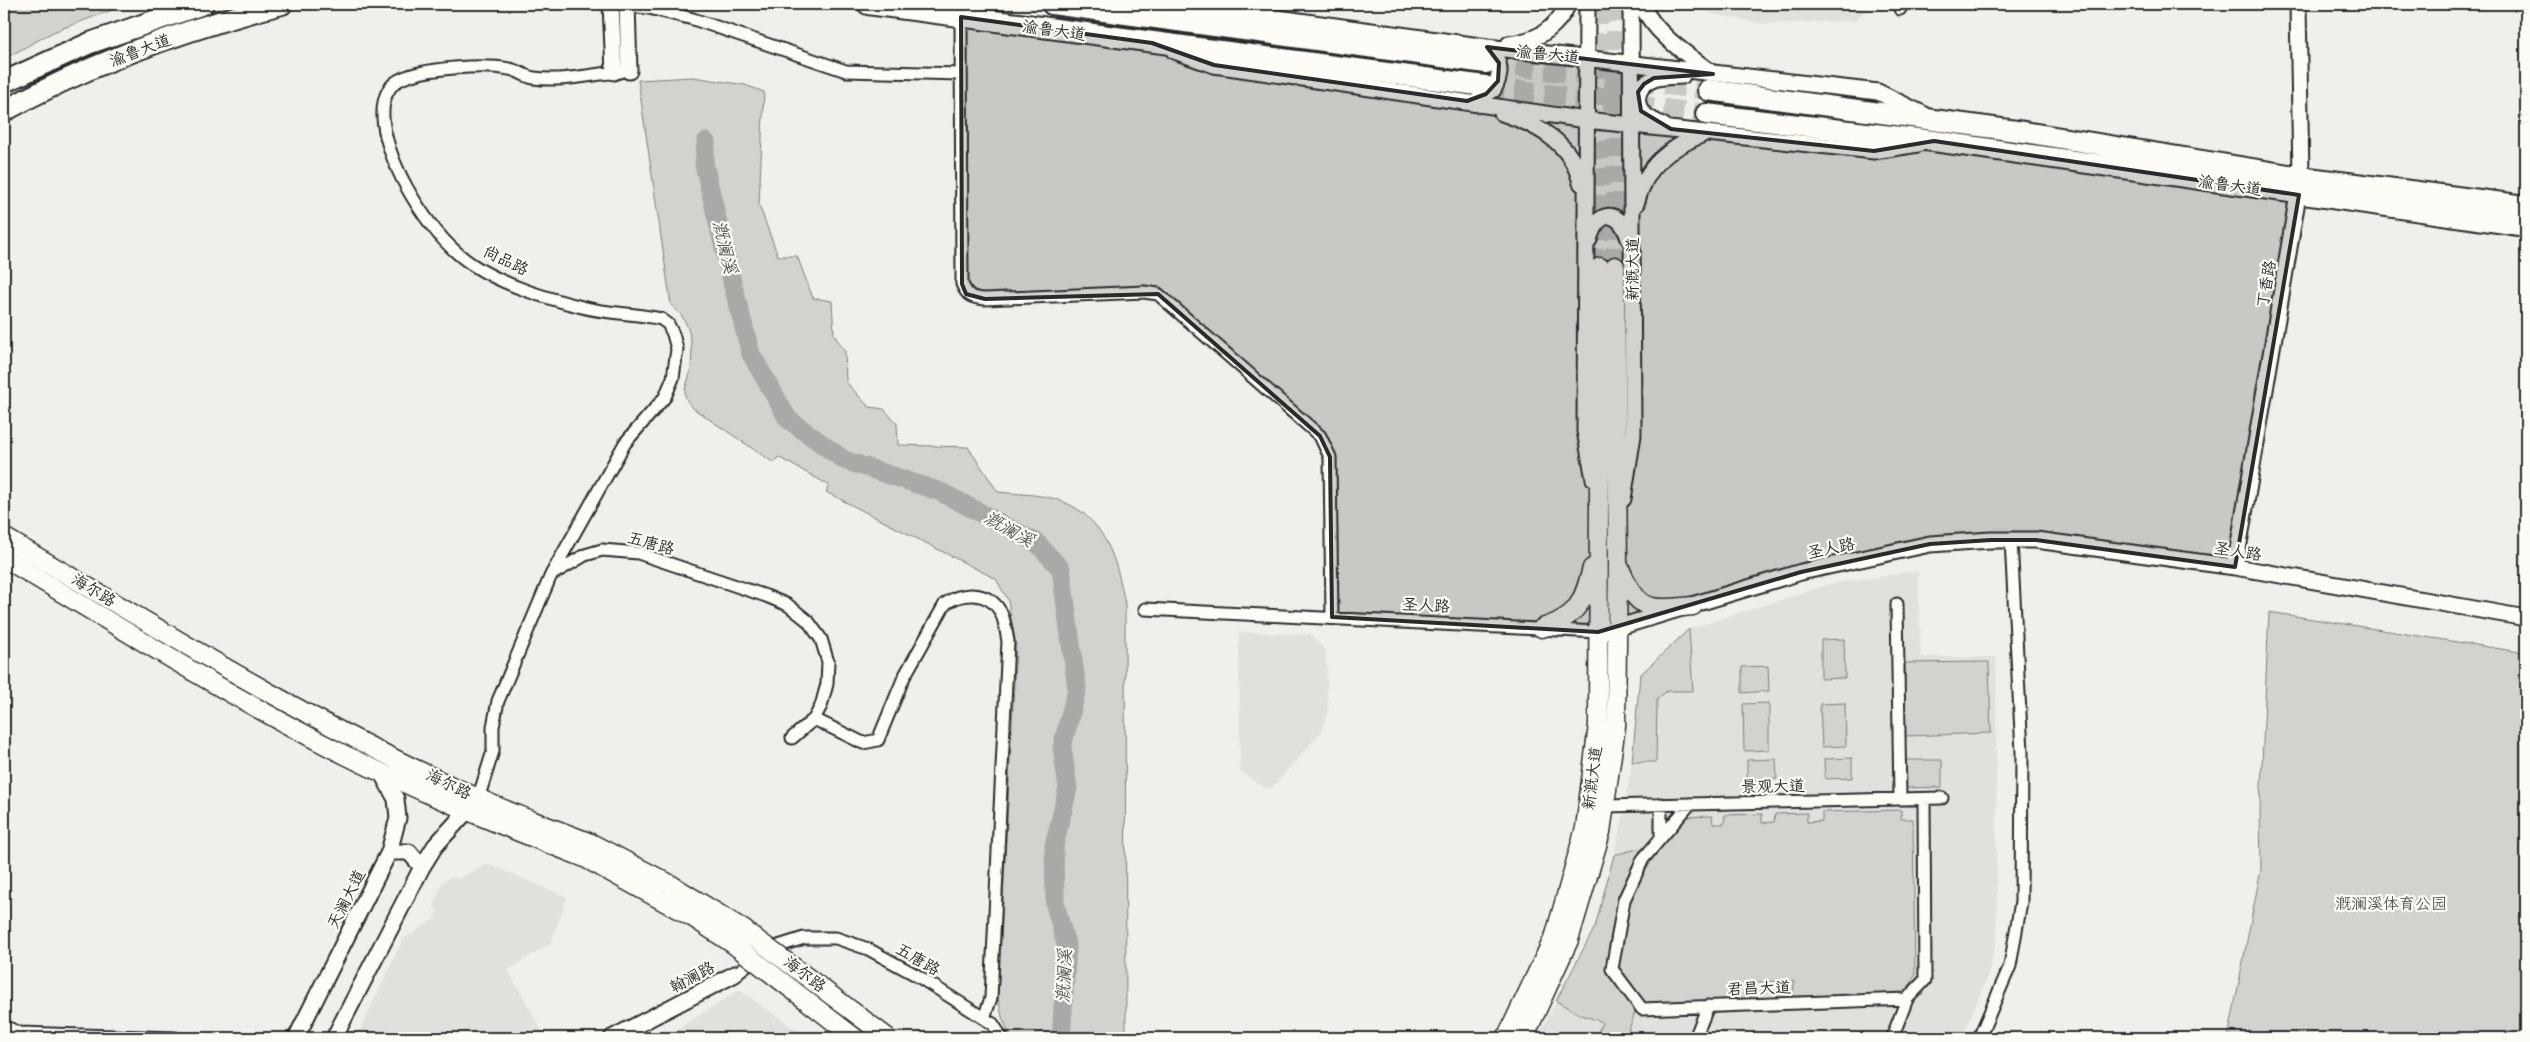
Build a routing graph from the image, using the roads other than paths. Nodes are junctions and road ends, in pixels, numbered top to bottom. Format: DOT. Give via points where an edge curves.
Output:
graph roads {
  1 [pos="203,4"];
  2 [pos="282,4"];
  3 [pos="611,4"];
  4 [pos="868,4"];
  5 [pos="1052,4"];
  6 [pos="1568,4"];
  7 [pos="1587,4"];
  8 [pos="1631,4"];
  9 [pos="1641,4"];
  10 [pos="2298,4"];
  11 [pos="627,5"];
  12 [pos="961,17"];
  13 [pos="1152,43"];
  14 [pos="1487,55"];
  15 [pos="1587,58"];
  16 [pos="1631,63"];
  17 [pos="622,72"];
  18 [pos="961,74"];
  19 [pos="4,82"];
  20 [pos="1711,82"];
  21 [pos="1485,86"];
  22 [pos="1467,101"];
  23 [pos="4,111"];
  24 [pos="1586,120"];
  25 [pos="1705,124"];
  26 [pos="1631,125"];
  27 [pos="1671,129"];
  28 [pos="2300,186"];
  29 [pos="2526,206"];
  30 [pos="1586,208"];
  31 [pos="1632,222"];
  32 [pos="2526,226"];
  33 [pos="1632,250"];
  34 [pos="1585,252"];
  35 [pos="1598,503"];
  36 [pos="1618,533"];
  37 [pos="4,537"];
  38 [pos="2011,540"];
  39 [pos="1598,546"];
  40 [pos="4,558"];
  41 [pos="1618,563"];
  42 [pos="2235,568"];
  43 [pos="551,575"];
  44 [pos="1897,604"];
  45 [pos="1693,606"];
  46 [pos="1145,609"];
  47 [pos="1332,617"];
  48 [pos="2526,618"];
  49 [pos="1542,628"];
  50 [pos="1618,629"];
  51 [pos="1598,632"];
  52 [pos="814,718"];
  53 [pos="792,738"];
  54 [pos="381,772"];
  55 [pos="1924,798"];
  56 [pos="1942,798"];
  57 [pos="478,799"];
  58 [pos="1900,799"];
  59 [pos="1661,804"];
  60 [pos="1690,804"];
  61 [pos="1605,806"];
  62 [pos="466,811"];
  63 [pos="1661,838"];
  64 [pos="588,850"];
  65 [pos="389,852"];
  66 [pos="422,867"];
  67 [pos="734,974"];
  68 [pos="1907,999"];
  69 [pos="1708,1006"];
  70 [pos="984,1018"];
  71 [pos="4,1026"];
  72 [pos="175,1038"];
  73 [pos="296,1038"];
  74 [pos="334,1038"];
  75 [pos="612,1038"];
  76 [pos="632,1038"];
  77 [pos="855,1038"];
  78 [pos="888,1038"];
  79 [pos="1002,1038"];
  80 [pos="1506,1038"];
  81 [pos="1524,1038"];
  82 [pos="1695,1038"];
  83 [pos="1892,1038"];
  84 [pos="1979,1038"];
  1 -- 19 [label="highway, 渝鲁大道" via="90,43"];
  2 -- 23 [label="highway, 渝鲁大道" via="152,44"];
  3 -- 17 [label="street"];
  4 -- 12 [label="highway, 渝鲁大道"];
  5 -- 14 [label="highway, 渝鲁大道"];
  6 -- 14 [label="street" via="1552,28 1542,35"];
  7 -- 15 [label="street, 新溉大道"];
  8 -- 16 [label="street, 新溉大道"];
  9 -- 20 [label="street" via="1660,32"];
  10 -- 28 [label="street, 丁香路"];
  11 -- 17 [label="street"];
  11 -- 18 [label="street" via="693,19 846,72"];
  12 -- 13 [label="highway, 渝鲁大道"];
  12 -- 18 [label="street"];
  13 -- 21 [label="highway, 渝鲁大道"];
  13 -- 22 [label="street, 渝鲁大道" via="1214,65"];
  14 -- 15 [label="street, 渝鲁大道"];
  14 -- 22 [label="street" via="1497,56 1498,82 1486,94"];
  15 -- 16 [label="street, 渝鲁大道"];
  15 -- 24 [label="street, 新溉大道"];
  16 -- 20 [label="street, 渝鲁大道"];
  16 -- 26 [label="street, 新溉大道"];
  17 -- 43 [label="street, 尚品路" via="551,79 532,78 508,68 433,70 398,80 388,91 383,104 382,118 387,139 412,195 424,215 473,265 515,286 584,308 661,320 668,324 673,334 676,365 665,396 625,443"];
  18 -- 47 [label="street" via="962,284 966,294 984,299 1158,294 1320,436 1330,457"];
  20 -- 27 [label="street" via="1654,78 1644,84 1638,92 1641,111"];
  20 -- 28 [label="highway, 渝鲁大道" via="2024,132"];
  22 -- 24 [label="street, 渝鲁大道"];
  22 -- 30 [label="street" via="1530,124 1563,146 1576,167"];
  24 -- 26 [label="street, 渝鲁大道"];
  24 -- 30 [label="street, 新溉大道"];
  25 -- 27 [label="street, 渝鲁大道"];
  25 -- 28 [label="highway, 渝鲁大道" via="1934,142"];
  25 -- 31 [label="street" via="1662,157 1647,174"];
  26 -- 27 [label="street, 渝鲁大道"];
  26 -- 31 [label="street, 新溉大道"];
  28 -- 29 [label="highway, 渝鲁大道"];
  28 -- 32 [label="highway, 渝鲁大道"];
  28 -- 42 [label="street, 丁香路"];
  30 -- 34 [label="street, 新溉大道"];
  31 -- 33 [label="street, 新溉大道"];
  33 -- 34 [label="street" via="1621,221 1613,216 1604,216 1591,230"];
  33 -- 36 [label="street, 新溉大道" via="1633,435"];
  34 -- 35 [label="street, 新溉大道" via="1585,431"];
  35 -- 36 [label="main road, 新溉大道" via="1608,266"];
  35 -- 39 [label="main road, 新溉大道"];
  36 -- 41 [label="main road, 新溉大道"];
  37 -- 57 [label="main road, 海尔路" via="259,688"];
  38 -- 42 [label="street, 圣人路" via="2036,540"];
  38 -- 45 [label="street, 圣人路" via="1930,544 1801,572"];
  38 -- 84 [label="street" via="2022,752 2021,902 2010,966"];
  39 -- 49 [label="main road" via="1579,605 1562,620"];
  39 -- 51 [label="main road, 新溉大道"];
  40 -- 54 [label="main road, 海尔路" via="250,704"];
  41 -- 45 [label="main road" via="1627,585 1644,606 1658,609"];
  41 -- 50 [label="main road, 新溉大道"];
  42 -- 48 [label="street, 圣人路"];
  43 -- 52 [label="street, 五唐路" via="585,555 602,550 620,550 638,553 788,605 808,621 821,638 828,662 822,706"];
  43 -- 57 [label="street" via="498,701 493,751"];
  44 -- 58 [label="street"];
  45 -- 50 [label="street, 圣人路"];
  46 -- 47 [label="street, 圣人路"];
  47 -- 49 [label="street, 圣人路"];
  49 -- 51 [label="street, 圣人路"];
  50 -- 51 [label="street, 圣人路"];
  50 -- 61 [label="main road, 新溉大道" via="1616,726"];
  51 -- 80 [label="main road, 新溉大道" via="1598,725 1586,828 1555,935"];
  52 -- 53 [label="street, 五唐路"];
  52 -- 70 [label="street" via="863,744 878,740 904,676 945,604 954,598 979,595 1000,610 1008,641 992,998"];
  54 -- 62 [label="main road, 海尔路"];
  54 -- 65 [label="street, 天澜大道" via="396,799 398,818"];
  55 -- 56 [label="street, 景观大道"];
  55 -- 58 [label="street, 景观大道"];
  55 -- 68 [label="street" via="1925,980"];
  57 -- 62 [label="street"];
  57 -- 64 [label="main road, 海尔路"];
  58 -- 60 [label="street, 景观大道"];
  59 -- 60 [label="street, 景观大道"];
  59 -- 61 [label="street, 景观大道"];
  59 -- 63 [label="street"];
  60 -- 63 [label="street, 君昌大道"];
  61 -- 81 [label="main road, 新溉大道" via="1601,832 1569,940"];
  62 -- 64 [label="main road, 海尔路"];
  62 -- 66 [label="street" via="435,846"];
  63 -- 69 [label="street, 君昌大道" via="1643,859 1624,900 1612,969 1642,1009"];
  64 -- 77 [label="main road, 海尔路, bridge" via="733,944"];
  64 -- 78 [label="main road, 海尔路, bridge" via="670,884 734,923"];
  65 -- 66 [label="street" via="409,852"];
  65 -- 73 [label="street, 天澜大道"];
  66 -- 74 [label="street"];
  67 -- 70 [label="street, 五唐路" via="769,949 804,938 836,938 868,949"];
  67 -- 75 [label="street, 翰澜路"];
  67 -- 76 [label="street, 翰澜路" via="682,1012"];
  68 -- 69 [label="street, 君昌大道"];
  68 -- 83 [label="street"];
  69 -- 82 [label="street"];
  70 -- 79 [label="street, 五唐路" via="993,1024"];
  71 -- 72 [label="street" via="20,1033"];
}
